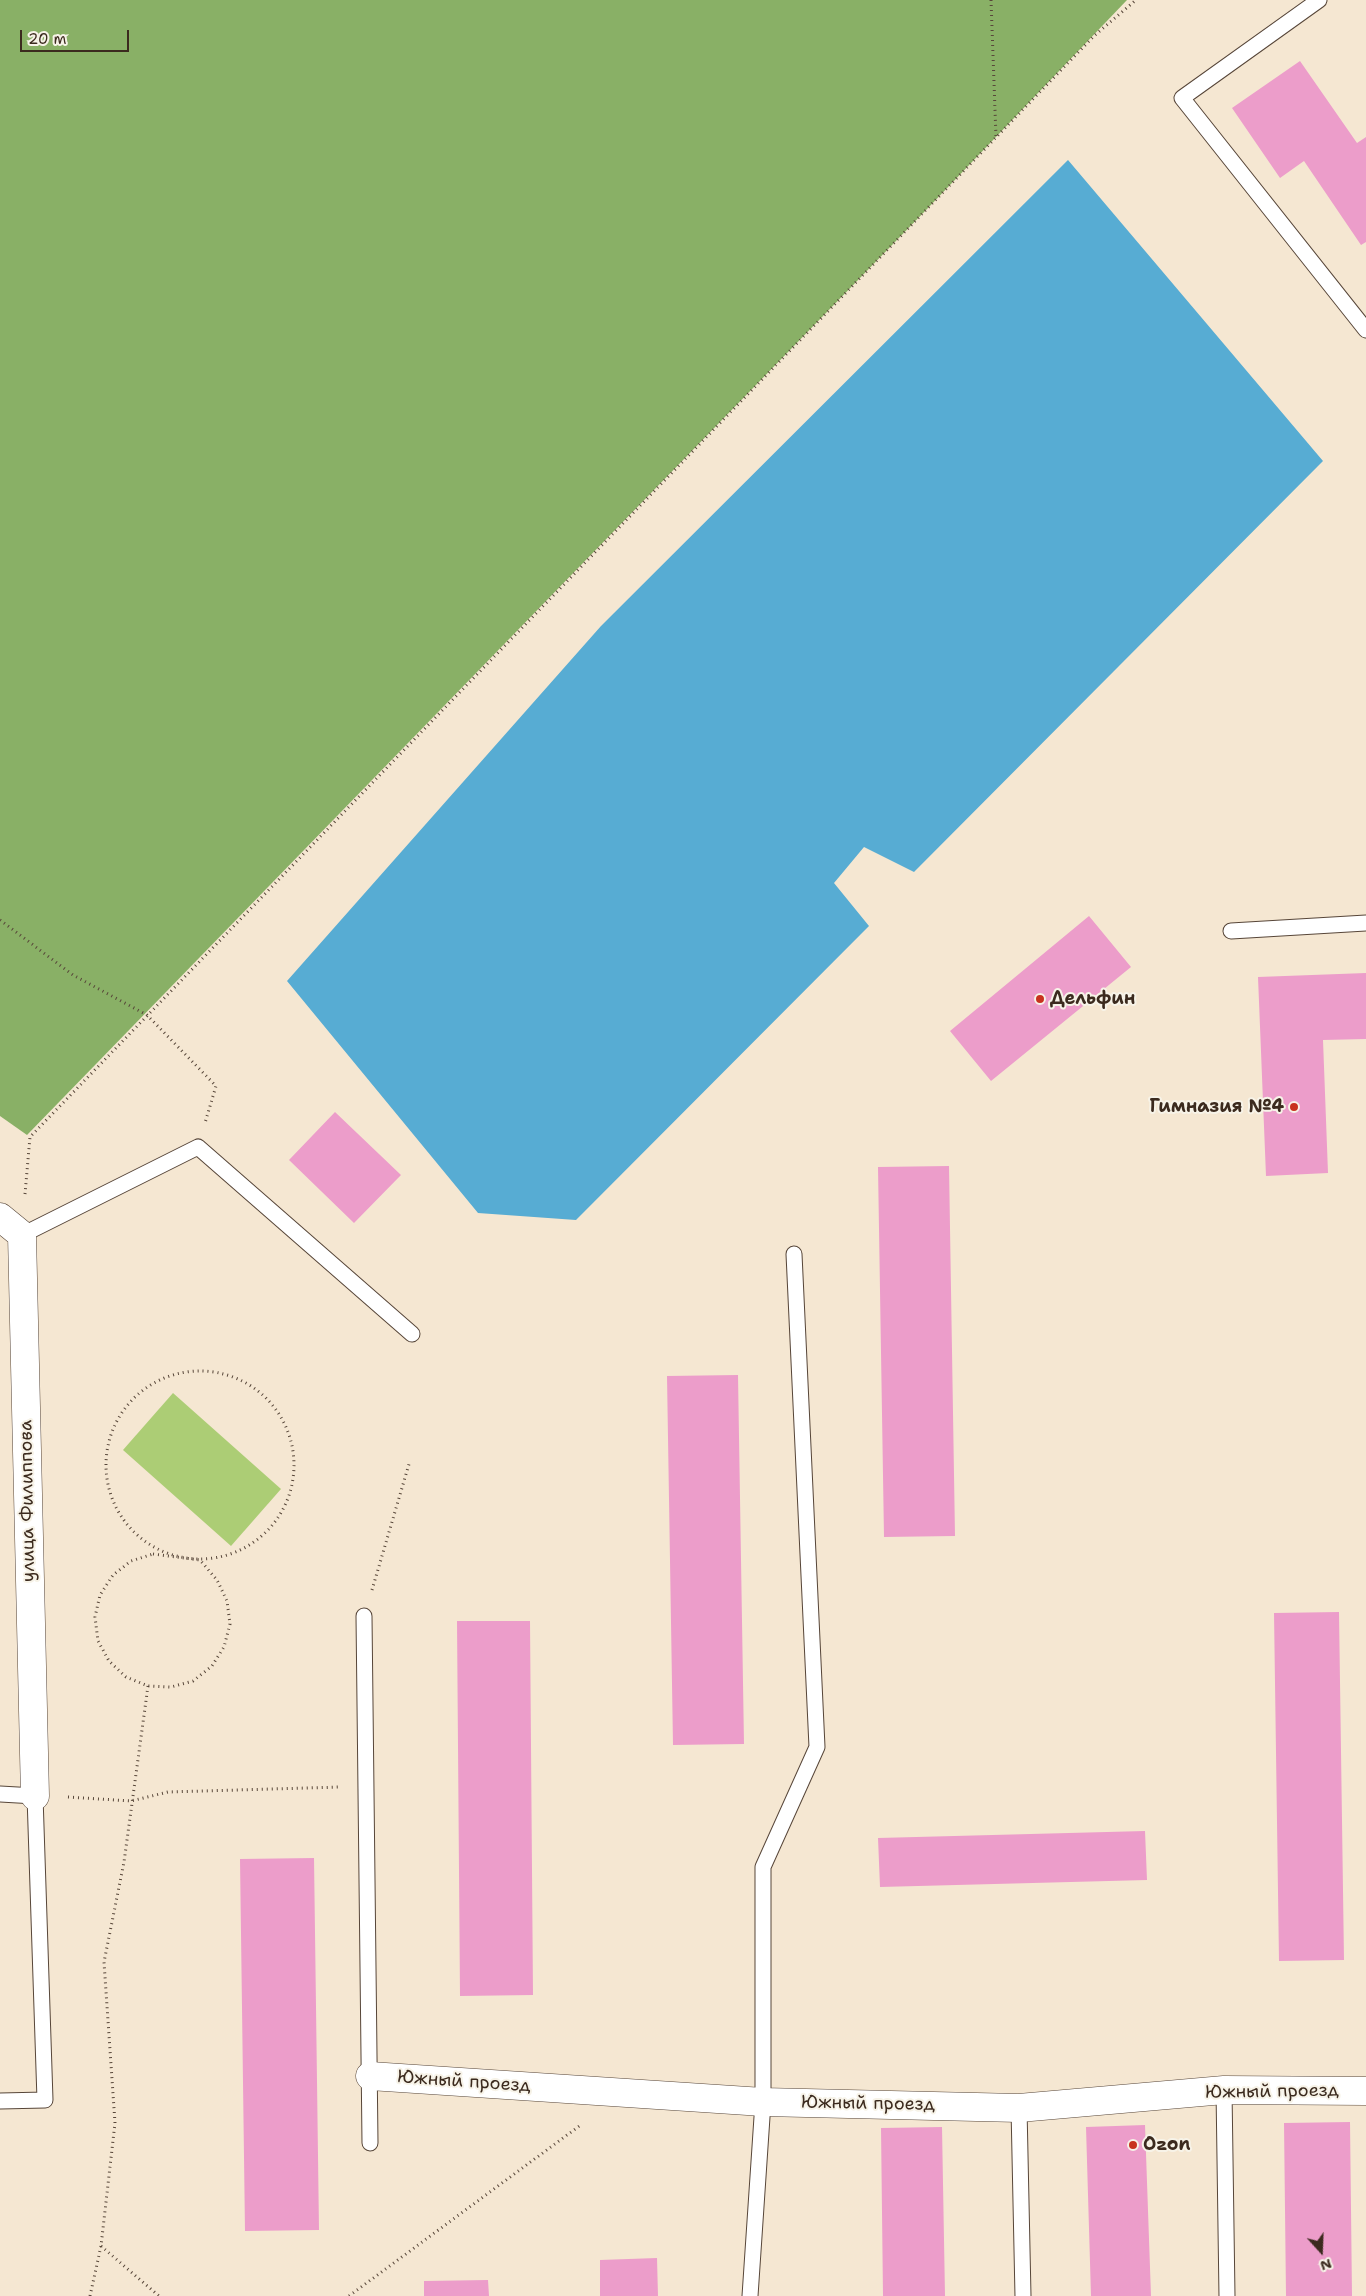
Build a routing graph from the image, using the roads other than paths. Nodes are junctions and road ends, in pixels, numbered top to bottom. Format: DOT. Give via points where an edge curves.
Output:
graph roads {
  1 [pos="1319,0"];
  2 [pos="1366,330"];
  3 [pos="1366,923"];
  4 [pos="1230,931"];
  5 [pos="0,1217"];
  6 [pos="22,1235"];
  7 [pos="794,1254"];
  8 [pos="412,1334"];
  9 [pos="364,1616"];
  10 [pos="0,1794"];
  11 [pos="35,1796"];
  12 [pos="370,2076"];
  13 [pos="1224,2090"];
  14 [pos="1366,2091"];
  15 [pos="0,2101"];
  16 [pos="764,2102"];
  17 [pos="1018,2108"];
  18 [pos="370,2143"];
  19 [pos="750,2296"];
  20 [pos="1023,2296"];
  21 [pos="1227,2296"];
  1 -- 2 [label="lane" via="1182,98"];
  3 -- 4 [label="lane"];
  5 -- 6 [label="street"];
  6 -- 8 [label="lane" via="198,1147"];
  6 -- 11 [label="street, улица Филиппова"];
  7 -- 16 [label="lane" via="817,1747 763,1867"];
  9 -- 12 [label="lane"];
  10 -- 11 [label="lane"];
  11 -- 15 [label="lane" via="45,2100"];
  12 -- 16 [label="street, Южный проезд"];
  12 -- 18 [label="lane"];
  13 -- 14 [label="street, Южный проезд"];
  13 -- 17 [label="street, Южный проезд"];
  13 -- 21 [label="lane"];
  16 -- 17 [label="street, Южный проезд"];
  16 -- 19 [label="lane"];
  17 -- 20 [label="lane"];
}
